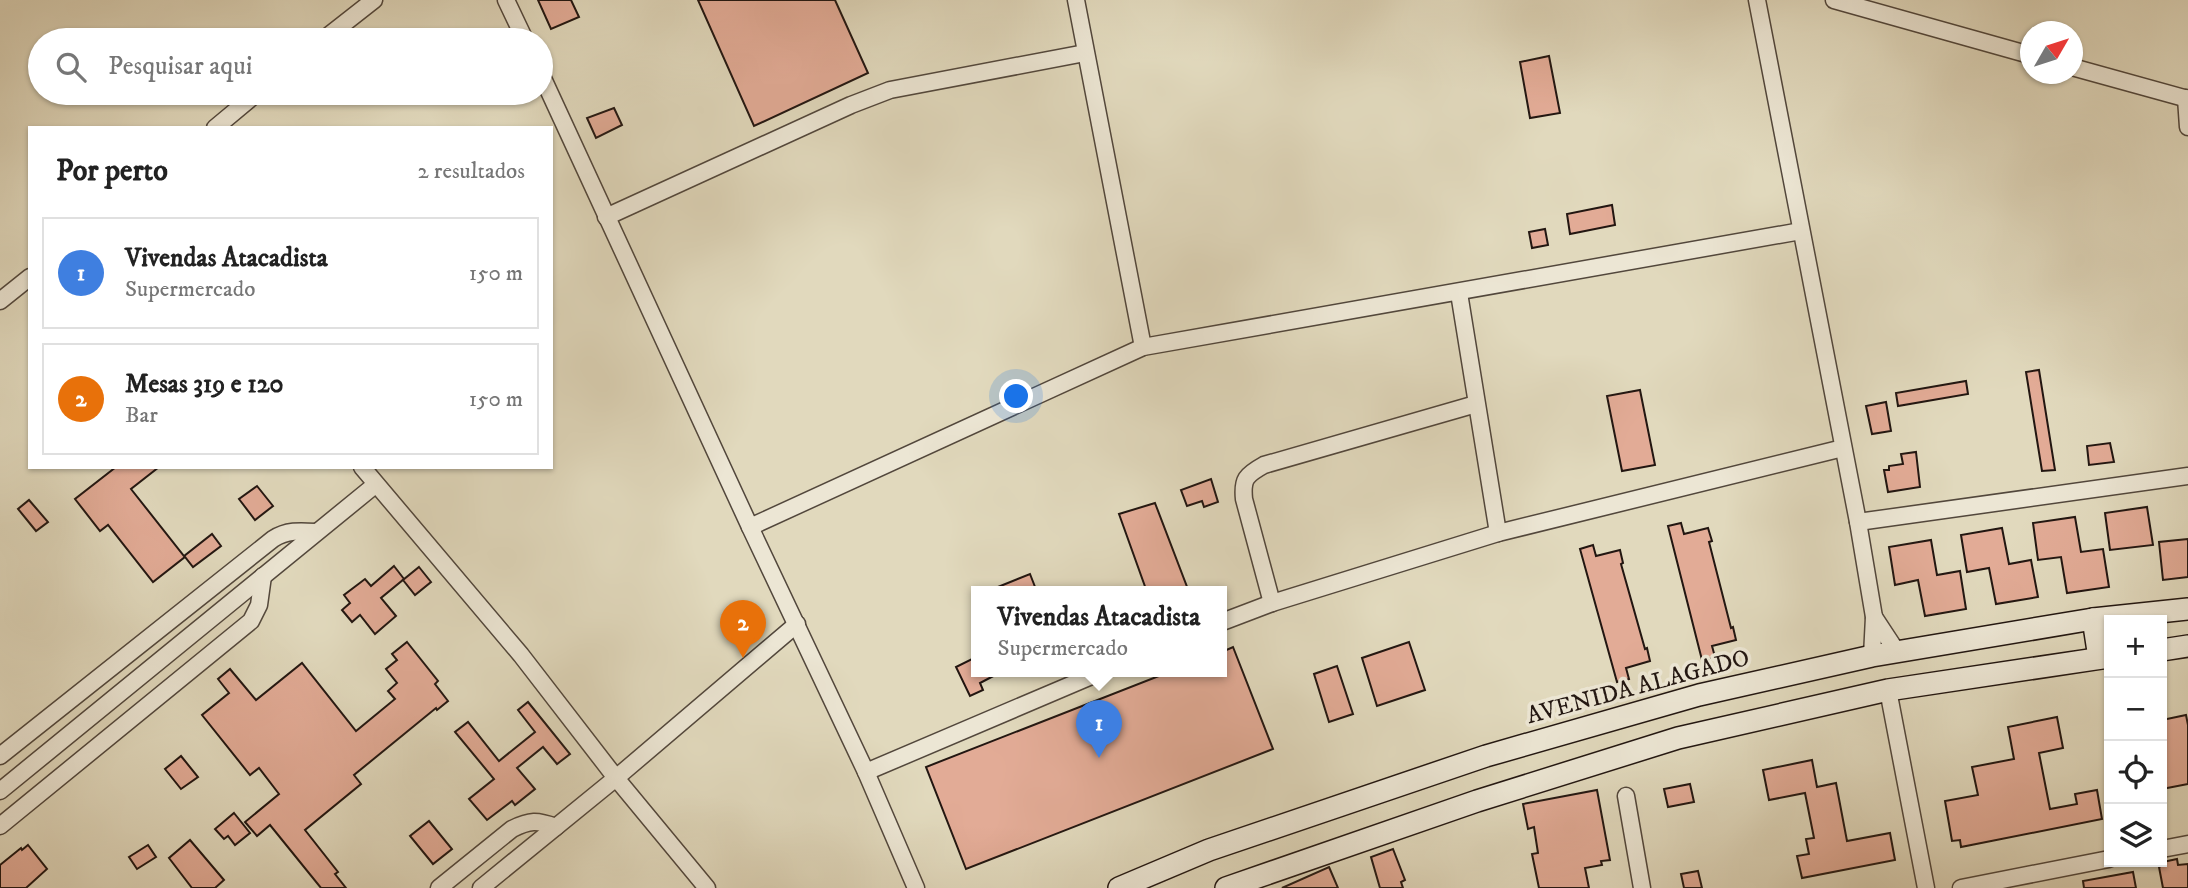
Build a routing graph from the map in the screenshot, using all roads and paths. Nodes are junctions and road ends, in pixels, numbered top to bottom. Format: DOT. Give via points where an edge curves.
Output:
graph roads {
  1 [pos="374,0"];
  2 [pos="506,0"];
  3 [pos="1076,0"];
  4 [pos="1757,0"];
  5 [pos="1834,0"];
  6 [pos="338,28"];
  7 [pos="519,28"];
  8 [pos="2020,52"];
  9 [pos="1084,53"];
  10 [pos="2083,70"];
  11 [pos="2187,99"];
  12 [pos="553,100"];
  13 [pos="243,105"];
  14 [pos="217,126"];
  15 [pos="2188,127"];
  16 [pos="607,216"];
  17 [pos="1801,231"];
  18 [pos="28,279"];
  19 [pos="1458,293"];
  20 [pos="0,301"];
  21 [pos="1143,347"];
  22 [pos="1476,404"];
  23 [pos="1843,449"];
  24 [pos="363,469"];
  25 [pos="2188,476"];
  26 [pos="375,485"];
  27 [pos="1858,522"];
  28 [pos="750,527"];
  29 [pos="316,532"];
  30 [pos="1498,533"];
  31 [pos="263,576"];
  32 [pos="1272,603"];
  33 [pos="2188,609"];
  34 [pos="2147,615"];
  35 [pos="1874,617"];
  36 [pos="2104,618"];
  37 [pos="2093,619"];
  38 [pos="1227,620"];
  39 [pos="797,624"];
  40 [pos="2188,646"];
  41 [pos="2167,649"];
  42 [pos="1897,652"];
  43 [pos="1872,656"];
  44 [pos="2104,658"];
  45 [pos="1089,677"];
  46 [pos="1888,690"];
  47 [pos="0,756"];
  48 [pos="866,772"];
  49 [pos="616,778"];
  50 [pos="0,791"];
  51 [pos="1626,796"];
  52 [pos="0,826"];
  53 [pos="556,827"];
  54 [pos="2188,844"];
  55 [pos="2167,848"];
  56 [pos="2104,860"];
  57 [pos="439,888"];
  58 [pos="481,888"];
  59 [pos="707,888"];
  60 [pos="916,888"];
  61 [pos="1119,888"];
  62 [pos="1226,888"];
  63 [pos="1642,888"];
  64 [pos="1926,888"];
  65 [pos="1961,888"];
  1 -- 6 [label="street"];
  2 -- 7 [label="street"];
  3 -- 9 [label="street"];
  4 -- 17 [label="street"];
  5 -- 8 [label="street"];
  9 -- 16 [label="street" via="890,90"];
  9 -- 21 [label="street"];
  10 -- 11 [label="street"];
  11 -- 15 [label="street"];
  12 -- 16 [label="street"];
  13 -- 14 [label="street"];
  16 -- 28 [label="street"];
  17 -- 19 [label="street"];
  17 -- 23 [label="street"];
  18 -- 20 [label="street"];
  19 -- 21 [label="street"];
  19 -- 22 [label="street"];
  21 -- 28 [label="street"];
  22 -- 30 [label="street"];
  22 -- 32 [label="street" via="1249,473 1243,485 1244,499"];
  23 -- 27 [label="street"];
  23 -- 30 [label="street"];
  24 -- 26 [label="street"];
  25 -- 27 [label="street"];
  26 -- 29 [label="street"];
  26 -- 49 [label="street" via="521,655"];
  27 -- 35 [label="street"];
  28 -- 39 [label="street"];
  29 -- 31 [label="street"];
  29 -- 47 [label="street" via="294,531 273,540"];
  30 -- 32 [label="street"];
  31 -- 50 [label="street"];
  31 -- 52 [label="street" via="259,605 251,621"];
  32 -- 38 [label="street"];
  33 -- 34 [label="main road, AVENIDA ALAGADO"];
  35 -- 42 [label="street"];
  35 -- 43 [label="street"];
  36 -- 37 [label="main road, AVENIDA ALAGADO"];
  37 -- 42 [label="main road, AVENIDA ALAGADO"];
  37 -- 44 [label="main road"];
  39 -- 48 [label="street"];
  39 -- 49 [label="street"];
  40 -- 41 [label="main road"];
  42 -- 43 [label="main road, AVENIDA ALAGADO"];
  43 -- 61 [label="main road, AVENIDA ALAGADO" via="1699,695 1486,756 1209,850"];
  44 -- 46 [label="main road"];
  45 -- 48 [label="street"];
  46 -- 62 [label="main road" via="1678,738"];
  46 -- 64 [label="street"];
  48 -- 60 [label="street"];
  49 -- 53 [label="street"];
  49 -- 59 [label="street"];
  51 -- 63 [label="street"];
  53 -- 57 [label="street" via="525,822"];
  53 -- 58 [label="street"];
  54 -- 55 [label="street"];
  56 -- 65 [label="street"];
}
